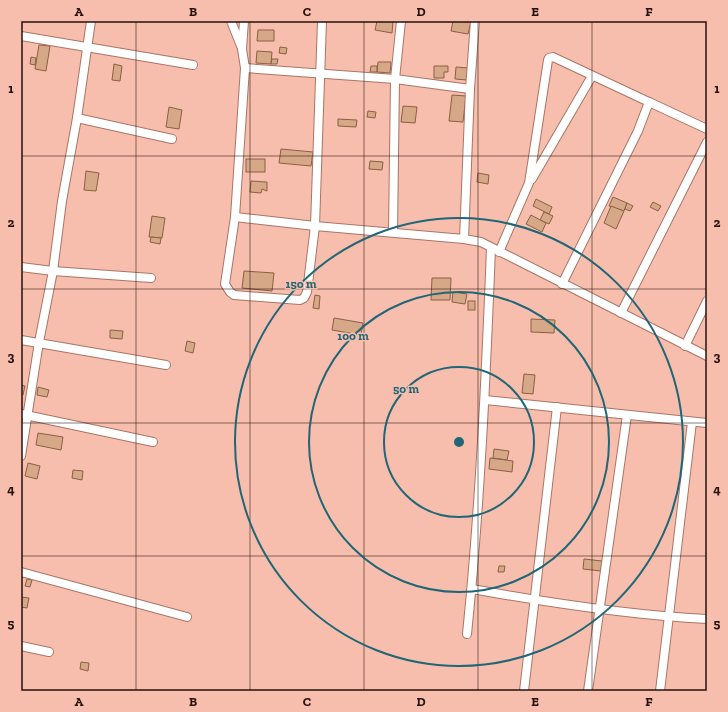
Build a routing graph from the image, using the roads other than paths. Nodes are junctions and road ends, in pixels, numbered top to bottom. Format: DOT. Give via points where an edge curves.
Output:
graph roads {
  1 [pos="92,21"];
  2 [pos="231,21"];
  3 [pos="244,21"];
  4 [pos="322,21"];
  5 [pos="401,21"];
  6 [pos="475,21"];
  7 [pos="21,36"];
  8 [pos="88,47"];
  9 [pos="242,49"];
  10 [pos="193,65"];
  11 [pos="245,68"];
  12 [pos="321,74"];
  13 [pos="592,76"];
  14 [pos="395,79"];
  15 [pos="470,89"];
  16 [pos="649,102"];
  17 [pos="77,118"];
  18 [pos="707,129"];
  19 [pos="172,139"];
  20 [pos="707,142"];
  21 [pos="529,183"];
  22 [pos="235,217"];
  23 [pos="315,226"];
  24 [pos="393,232"];
  25 [pos="464,238"];
  26 [pos="491,248"];
  27 [pos="499,252"];
  28 [pos="21,267"];
  29 [pos="53,271"];
  30 [pos="151,278"];
  31 [pos="562,284"];
  32 [pos="707,301"];
  33 [pos="621,313"];
  34 [pos="21,340"];
  35 [pos="39,342"];
  36 [pos="685,346"];
  37 [pos="707,356"];
  38 [pos="166,365"];
  39 [pos="484,400"];
  40 [pos="557,407"];
  41 [pos="24,415"];
  42 [pos="627,415"];
  43 [pos="692,422"];
  44 [pos="707,423"];
  45 [pos="153,442"];
  46 [pos="21,456"];
  47 [pos="21,572"];
  48 [pos="472,589"];
  49 [pos="535,601"];
  50 [pos="600,610"];
  51 [pos="187,617"];
  52 [pos="670,617"];
  53 [pos="707,619"];
  54 [pos="467,634"];
  55 [pos="21,646"];
  56 [pos="50,652"];
  57 [pos="524,691"];
  58 [pos="588,691"];
  59 [pos="660,691"];
  1 -- 8 [label="street"];
  2 -- 9 [label="street"];
  3 -- 9 [label="street"];
  4 -- 12 [label="street"];
  5 -- 14 [label="street"];
  6 -- 15 [label="street"];
  7 -- 8 [label="street"];
  8 -- 10 [label="street"];
  8 -- 17 [label="street"];
  9 -- 11 [label="street"];
  11 -- 12 [label="street"];
  11 -- 22 [label="street"];
  12 -- 14 [label="street"];
  12 -- 23 [label="street"];
  13 -- 16 [label="street"];
  13 -- 21 [label="street"];
  13 -- 21 [label="street" via="553,57 548,60"];
  14 -- 15 [label="street"];
  14 -- 24 [label="street"];
  15 -- 25 [label="street"];
  16 -- 18 [label="street"];
  16 -- 31 [label="street" via="638,131"];
  17 -- 19 [label="street"];
  17 -- 29 [label="street"];
  20 -- 33 [label="street"];
  21 -- 27 [label="street"];
  22 -- 23 [label="street"];
  22 -- 23 [label="street" via="225,284 234,295 300,300 304,298 307,292"];
  23 -- 24 [label="street"];
  24 -- 25 [label="street"];
  25 -- 26 [label="street" via="481,242"];
  26 -- 27 [label="street"];
  26 -- 39 [label="street"];
  27 -- 31 [label="street"];
  28 -- 29 [label="street"];
  29 -- 30 [label="street"];
  29 -- 35 [label="street"];
  31 -- 33 [label="street"];
  32 -- 36 [label="street"];
  33 -- 36 [label="street"];
  34 -- 35 [label="street"];
  35 -- 38 [label="street"];
  35 -- 41 [label="street"];
  36 -- 37 [label="street"];
  39 -- 40 [label="street"];
  39 -- 48 [label="street"];
  40 -- 42 [label="street"];
  40 -- 49 [label="street"];
  41 -- 45 [label="street"];
  41 -- 46 [label="street"];
  42 -- 43 [label="street"];
  42 -- 50 [label="street"];
  43 -- 44 [label="street"];
  43 -- 52 [label="street"];
  47 -- 51 [label="street"];
  48 -- 49 [label="street"];
  48 -- 54 [label="street"];
  49 -- 50 [label="street"];
  49 -- 57 [label="street"];
  50 -- 52 [label="street"];
  50 -- 58 [label="street"];
  52 -- 53 [label="street"];
  52 -- 59 [label="street"];
  55 -- 56 [label="street"];
}
